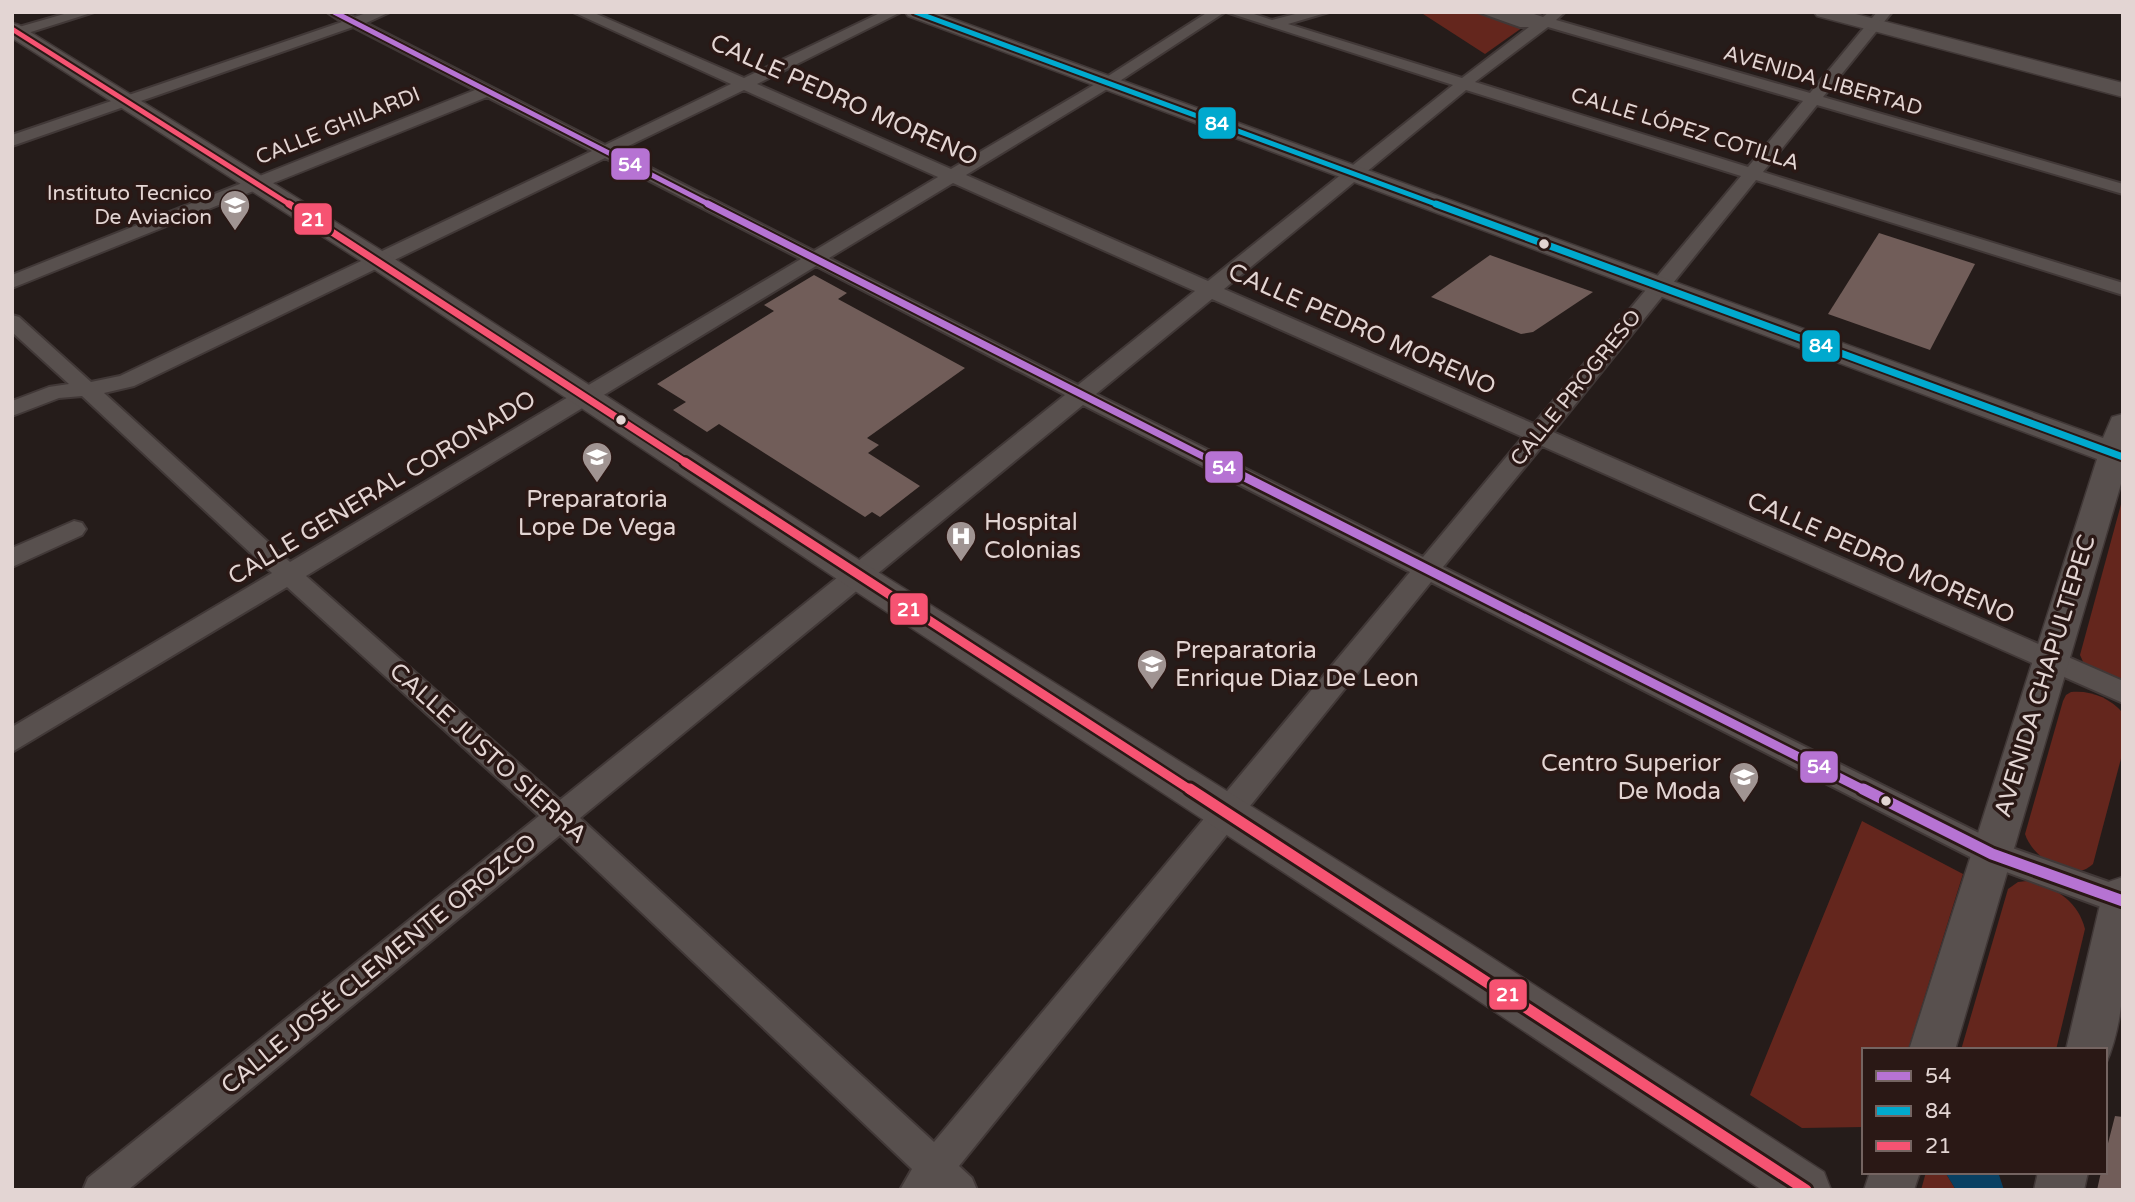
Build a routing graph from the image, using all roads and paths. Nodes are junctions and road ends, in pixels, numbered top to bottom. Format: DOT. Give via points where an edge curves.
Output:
graph roads {
  1 [pos="87,12"];
  2 [pos="334,12"];
  3 [pos="383,12"];
  4 [pos="580,12"];
  5 [pos="894,12"];
  6 [pos="915,12"];
  7 [pos="1218,12"];
  8 [pos="1233,12"];
  9 [pos="1322,12"];
  10 [pos="1485,12"];
  11 [pos="1512,12"];
  12 [pos="1824,12"];
  13 [pos="1880,19"];
  14 [pos="1547,21"];
  15 [pos="354,22"];
  16 [pos="1272,24"];
  17 [pos="14,32"];
  18 [pos="1107,83"];
  19 [pos="1465,83"];
  20 [pos="744,84"];
  21 [pos="2123,90"];
  22 [pos="487,91"];
  23 [pos="1813,100"];
  24 [pos="125,102"];
  25 [pos="12,141"];
  26 [pos="605,151"];
  27 [pos="1355,174"];
  28 [pos="1752,174"];
  29 [pos="952,176"];
  30 [pos="256,183"];
  31 [pos="2123,189"];
  32 [pos="815,258"];
  33 [pos="377,260"];
  34 [pos="12,282"];
  35 [pos="1660,286"];
  36 [pos="2123,289"];
  37 [pos="1211,291"];
  38 [pos="12,321"];
  39 [pos="86,389"];
  40 [pos="1082,395"];
  41 [pos="585,396"];
  42 [pos="12,409"];
  43 [pos="1538,435"];
  44 [pos="2119,445"];
  45 [pos="74,528"];
  46 [pos="12,558"];
  47 [pos="1428,570"];
  48 [pos="289,575"];
  49 [pos="858,576"];
  50 [pos="2048,661"];
  51 [pos="2123,693"];
  52 [pos="12,741"];
  53 [pos="1227,814"];
  54 [pos="560,817"];
  55 [pos="1992,854"];
  56 [pos="2122,899"];
  57 [pos="1933,1048"];
  58 [pos="2089,1048"];
  59 [pos="936,1167"];
  60 [pos="100,1190"];
  61 [pos="917,1190"];
  62 [pos="960,1190"];
  63 [pos="1806,1190"];
  1 -- 17 [label="street"];
  2 -- 15 [label="street"];
  3 -- 15 [label="street"];
  4 -- 20 [label="street, CALLE PEDRO MORENO"];
  5 -- 20 [label="street"];
  6 -- 18 [label="main road"];
  7 -- 18 [label="street, CALLE GENERAL CORONADO"];
  8 -- 16 [label="street, CALLE LÓPEZ COTILLA"];
  9 -- 16 [label="street"];
  10 -- 14 [label="street"];
  11 -- 14 [label="street, AVENIDA LIBERTAD"];
  12 -- 13 [label="main road"];
  13 -- 21 [label="main road"];
  13 -- 23 [label="street, CALLE PROGRESO"];
  14 -- 19 [label="street, CALLE JOSÉ CLEMENTE OROZCO"];
  14 -- 23 [label="street, AVENIDA LIBERTAD"];
  15 -- 22 [label="street"];
  15 -- 24 [label="street"];
  16 -- 19 [label="street, CALLE LÓPEZ COTILLA"];
  17 -- 24 [label="main road"];
  18 -- 27 [label="main road"];
  18 -- 29 [label="street, CALLE GENERAL CORONADO"];
  19 -- 27 [label="street, CALLE JOSÉ CLEMENTE OROZCO"];
  19 -- 28 [label="street, CALLE LÓPEZ COTILLA"];
  20 -- 26 [label="street"];
  20 -- 29 [label="street, CALLE PEDRO MORENO"];
  22 -- 26 [label="street"];
  22 -- 30 [label="street, CALLE GHILARDI"];
  23 -- 28 [label="street, CALLE PROGRESO"];
  23 -- 31 [label="street, AVENIDA LIBERTAD"];
  24 -- 25 [label="street"];
  24 -- 30 [label="main road"];
  26 -- 32 [label="street"];
  26 -- 33 [label="street"];
  27 -- 35 [label="main road"];
  27 -- 37 [label="street, CALLE JOSÉ CLEMENTE OROZCO"];
  28 -- 35 [label="street, CALLE PROGRESO"];
  28 -- 36 [label="street, CALLE LÓPEZ COTILLA"];
  29 -- 32 [label="street, CALLE GENERAL CORONADO"];
  29 -- 37 [label="street, CALLE PEDRO MORENO"];
  30 -- 33 [label="main road"];
  30 -- 34 [label="street, CALLE GHILARDI"];
  32 -- 40 [label="street"];
  32 -- 41 [label="street, CALLE GENERAL CORONADO"];
  33 -- 39 [label="street" via="127,381"];
  33 -- 41 [label="main road"];
  35 -- 43 [label="street, CALLE PROGRESO"];
  35 -- 44 [label="main road"];
  37 -- 40 [label="street, CALLE JOSÉ CLEMENTE OROZCO"];
  37 -- 43 [label="street, CALLE PEDRO MORENO"];
  38 -- 39 [label="street, CALLE JUSTO SIERRA"];
  39 -- 42 [label="street" via="56,392"];
  39 -- 48 [label="street, CALLE JUSTO SIERRA"];
  40 -- 47 [label="street"];
  40 -- 49 [label="street, CALLE JOSÉ CLEMENTE OROZCO"];
  41 -- 48 [label="street, CALLE GENERAL CORONADO"];
  41 -- 49 [label="main road"];
  43 -- 47 [label="street, CALLE PROGRESO"];
  43 -- 50 [label="street, CALLE PEDRO MORENO"];
  44 -- 50 [label="main road, AVENIDA CHAPULTEPEC"];
  45 -- 46 [label="street"];
  47 -- 53 [label="street, CALLE PROGRESO"];
  47 -- 55 [label="street"];
  48 -- 52 [label="street, CALLE GENERAL CORONADO"];
  48 -- 54 [label="street, CALLE JUSTO SIERRA"];
  49 -- 53 [label="main road"];
  49 -- 54 [label="street, CALLE JOSÉ CLEMENTE OROZCO"];
  50 -- 51 [label="street, CALLE PEDRO MORENO"];
  50 -- 55 [label="main road, AVENIDA CHAPULTEPEC"];
  53 -- 59 [label="street, CALLE PROGRESO"];
  53 -- 63 [label="main road"];
  54 -- 59 [label="street, CALLE JUSTO SIERRA"];
  54 -- 60 [label="street, CALLE JOSÉ CLEMENTE OROZCO"];
  55 -- 56 [label="street"];
  55 -- 57 [label="main road, AVENIDA CHAPULTEPEC"];
  56 -- 58 [label="main road"];
  59 -- 61 [label="street, CALLE PROGRESO"];
  59 -- 62 [label="street, CALLE JUSTO SIERRA"];
}
